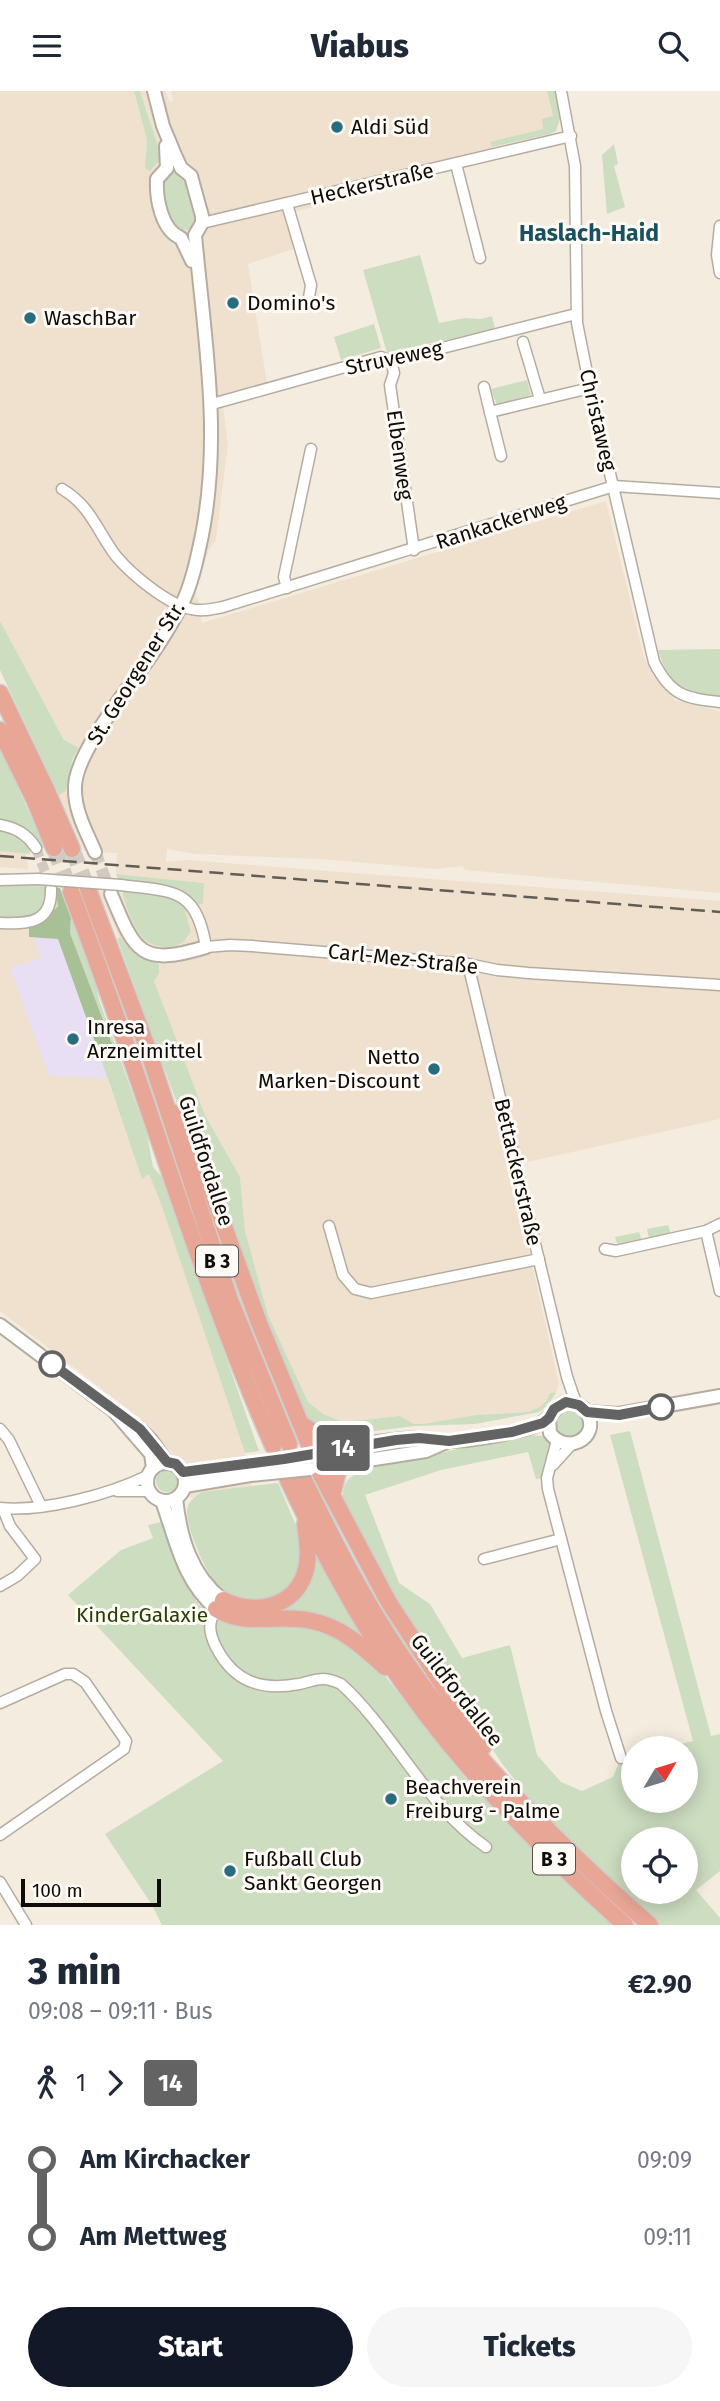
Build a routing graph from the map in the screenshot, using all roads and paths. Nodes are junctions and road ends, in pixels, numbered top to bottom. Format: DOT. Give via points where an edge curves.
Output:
graph roads {
  1 [pos="154,91"];
  2 [pos="561,91"];
  3 [pos="571,136"];
  4 [pos="456,164"];
  5 [pos="174,168"];
  6 [pos="287,204"];
  7 [pos="202,223"];
  8 [pos="720,226"];
  9 [pos="195,235"];
  10 [pos="181,237"];
  11 [pos="480,258"];
  12 [pos="720,273"];
  13 [pos="200,281"];
  14 [pos="309,298"];
  15 [pos="576,314"];
  16 [pos="523,342"];
  17 [pos="391,361"];
  18 [pos="484,387"];
  19 [pos="590,388"];
  20 [pos="540,399"];
  21 [pos="212,404"];
  22 [pos="490,411"];
  23 [pos="311,449"];
  24 [pos="501,456"];
  25 [pos="614,486"];
  26 [pos="62,489"];
  27 [pos="720,493"];
  28 [pos="414,549"];
  29 [pos="287,588"];
  30 [pos="181,605"];
  31 [pos="0,693"];
  32 [pos="720,702"];
  33 [pos="0,730"];
  34 [pos="0,825"];
  35 [pos="36,848"];
  36 [pos="54,848"];
  37 [pos="72,849"];
  38 [pos="95,852"];
  39 [pos="0,880"];
  40 [pos="51,889"];
  41 [pos="89,889"];
  42 [pos="116,889"];
  43 [pos="71,892"];
  44 [pos="0,923"];
  45 [pos="206,947"];
  46 [pos="468,964"];
  47 [pos="720,985"];
  48 [pos="156,1073"];
  49 [pos="720,1224"];
  50 [pos="329,1226"];
  51 [pos="706,1231"];
  52 [pos="605,1249"];
  53 [pos="539,1259"];
  54 [pos="718,1272"];
  55 [pos="720,1291"];
  56 [pos="0,1325"];
  57 [pos="720,1396"];
  58 [pos="569,1403"];
  59 [pos="113,1410"];
  60 [pos="587,1412"];
  61 [pos="619,1415"];
  62 [pos="549,1418"];
  63 [pos="300,1422"];
  64 [pos="589,1428"];
  65 [pos="0,1429"];
  66 [pos="512,1432"];
  67 [pos="554,1437"];
  68 [pos="572,1444"];
  69 [pos="346,1455"];
  70 [pos="167,1462"];
  71 [pos="552,1465"];
  72 [pos="306,1467"];
  73 [pos="249,1470"];
  74 [pos="150,1472"];
  75 [pos="183,1472"];
  76 [pos="185,1486"];
  77 [pos="113,1490"];
  78 [pos="149,1491"];
  79 [pos="332,1495"];
  80 [pos="176,1498"];
  81 [pos="162,1500"];
  82 [pos="41,1506"];
  83 [pos="2,1509"];
  84 [pos="304,1515"];
  85 [pos="561,1539"];
  86 [pos="484,1559"];
  87 [pos="0,1586"];
  88 [pos="220,1605"];
  89 [pos="401,1680"];
  90 [pos="0,1703"];
  91 [pos="621,1758"];
  92 [pos="517,1798"];
  93 [pos="0,1836"];
  94 [pos="486,1847"];
  95 [pos="0,1882"];
  96 [pos="26,1925"];
  97 [pos="625,1925"];
  98 [pos="650,1925"];
  1 -- 5 [label="street"];
  2 -- 3 [label="street, Christaweg"];
  3 -- 4 [label="street, Heckerstraße"];
  3 -- 15 [label="street, Christaweg"];
  4 -- 6 [label="street, Heckerstraße"];
  4 -- 11 [label="street, Heckerstraße"];
  5 -- 7 [label="street" via="191,176"];
  5 -- 10 [label="street, St. Georgener Str." via="157,179 156,190 167,229"];
  6 -- 7 [label="street, Heckerstraße"];
  6 -- 14 [label="street, Heckerstraße" via="311,285"];
  7 -- 9 [label="street"];
  8 -- 12 [label="street"];
  9 -- 10 [label="street"];
  9 -- 13 [label="street, St. Georgener Str."];
  10 -- 13 [label="street, St. Georgener Str."];
  13 -- 21 [label="street, St. Georgener Str."];
  15 -- 17 [label="street, Struveweg"];
  15 -- 19 [label="street, Christaweg"];
  16 -- 20 [label="street"];
  17 -- 21 [label="street, Struveweg" via="381,357"];
  17 -- 28 [label="street, Elbenweg" via="390,385"];
  18 -- 22 [label="street"];
  19 -- 20 [label="street"];
  19 -- 25 [label="street, Christaweg"];
  20 -- 22 [label="street"];
  21 -- 30 [label="street, St. Georgener Str." via="209,491 198,555"];
  22 -- 24 [label="street"];
  23 -- 29 [label="street" via="284,577"];
  25 -- 27 [label="street, Rankackerweg"];
  25 -- 28 [label="street, Rankackerweg"];
  25 -- 32 [label="street, Christaweg" via="654,662 667,684 681,696"];
  26 -- 30 [label="street" via="86,509 132,572"];
  28 -- 29 [label="street, Rankackerweg"];
  29 -- 30 [label="street, Rankackerweg" via="204,611"];
  30 -- 38 [label="street, St. Georgener Str." via="76,773 78,811"];
  31 -- 37 [label="highway"];
  33 -- 36 [label="highway"];
  34 -- 35 [label="street" via="26,835"];
  39 -- 42 [label="street, bridge" via="38,879"];
  40 -- 44 [label="street" via="48,906 34,922"];
  41 -- 48 [label="highway, Guildfordallee / B 3"];
  42 -- 45 [label="street" via="167,891 190,904 200,919"];
  42 -- 45 [label="street" via="127,933 142,950 164,957"];
  43 -- 48 [label="highway, Guildfordallee / B 3" via="235,1355 281,1445"];
  45 -- 46 [label="street, Carl-Mez-Straße" via="230,944"];
  46 -- 47 [label="street, Carl-Mez-Straße" via="528,973"];
  46 -- 53 [label="street, Bettackerstraße"];
  48 -- 63 [label="highway" via="199,1161"];
  49 -- 51 [label="street"];
  50 -- 53 [label="street" via="342,1275 355,1289 371,1293"];
  51 -- 52 [label="street" via="616,1251"];
  51 -- 54 [label="street"];
  53 -- 58 [label="street, Bettackerstraße" via="568,1380"];
  54 -- 55 [label="street"];
  56 -- 59 [label="street"];
  57 -- 61 [label="street"];
  58 -- 60 [label="street"];
  58 -- 62 [label="street" via="554,1409"];
  59 -- 70 [label="street" via="140,1429"];
  59 -- 74 [label="street" via="150,1454"];
  60 -- 61 [label="street"];
  60 -- 64 [label="street"];
  61 -- 64 [label="street"];
  62 -- 66 [label="street"];
  62 -- 67 [label="street"];
  63 -- 69 [label="highway"];
  63 -- 72 [label="highway"];
  64 -- 68 [label="street" via="582,1440"];
  65 -- 82 [label="street"];
  66 -- 67 [label="street"];
  66 -- 69 [label="street" via="449,1441 419,1438"];
  67 -- 68 [label="street"];
  67 -- 71 [label="street"];
  68 -- 71 [label="street"];
  69 -- 72 [label="street"];
  69 -- 79 [label="highway"];
  70 -- 74 [label="street"];
  70 -- 75 [label="street"];
  71 -- 85 [label="street" via="547,1484"];
  72 -- 73 [label="street, bridge"];
  72 -- 79 [label="highway"];
  72 -- 84 [label="highway, Guildfordallee / B 3"];
  72 -- 92 [label="highway, Guildfordallee / B 3" via="349,1568 401,1655 453,1725"];
  73 -- 75 [label="street"];
  73 -- 76 [label="street"];
  74 -- 77 [label="street"];
  74 -- 78 [label="street"];
  75 -- 76 [label="street"];
  76 -- 80 [label="street"];
  77 -- 78 [label="street"];
  77 -- 82 [label="street"];
  78 -- 81 [label="street"];
  79 -- 92 [label="highway" via="388,1601"];
  80 -- 81 [label="street"];
  80 -- 88 [label="street" via="193,1566"];
  81 -- 88 [label="street" via="189,1577 197,1591"];
  82 -- 83 [label="street"];
  83 -- 87 [label="street" via="35,1559"];
  84 -- 88 [label="highway" via="308,1558 305,1574 291,1595 257,1609"];
  84 -- 89 [label="highway, Guildfordallee / B 3" via="352,1604"];
  85 -- 86 [label="street"];
  85 -- 91 [label="street"];
  88 -- 89 [label="highway" via="238,1619 292,1618 326,1624 354,1639"];
  88 -- 94 [label="street" via="209,1626 210,1635 237,1674 268,1686 322,1678 341,1684 448,1812"];
  89 -- 97 [label="highway, Guildfordallee / B 3" via="487,1788"];
  90 -- 93 [label="street" via="73,1674 85,1682 126,1741 124,1749"];
  92 -- 98 [label="highway, Guildfordallee / B 3"];
  95 -- 96 [label="street"];
}
